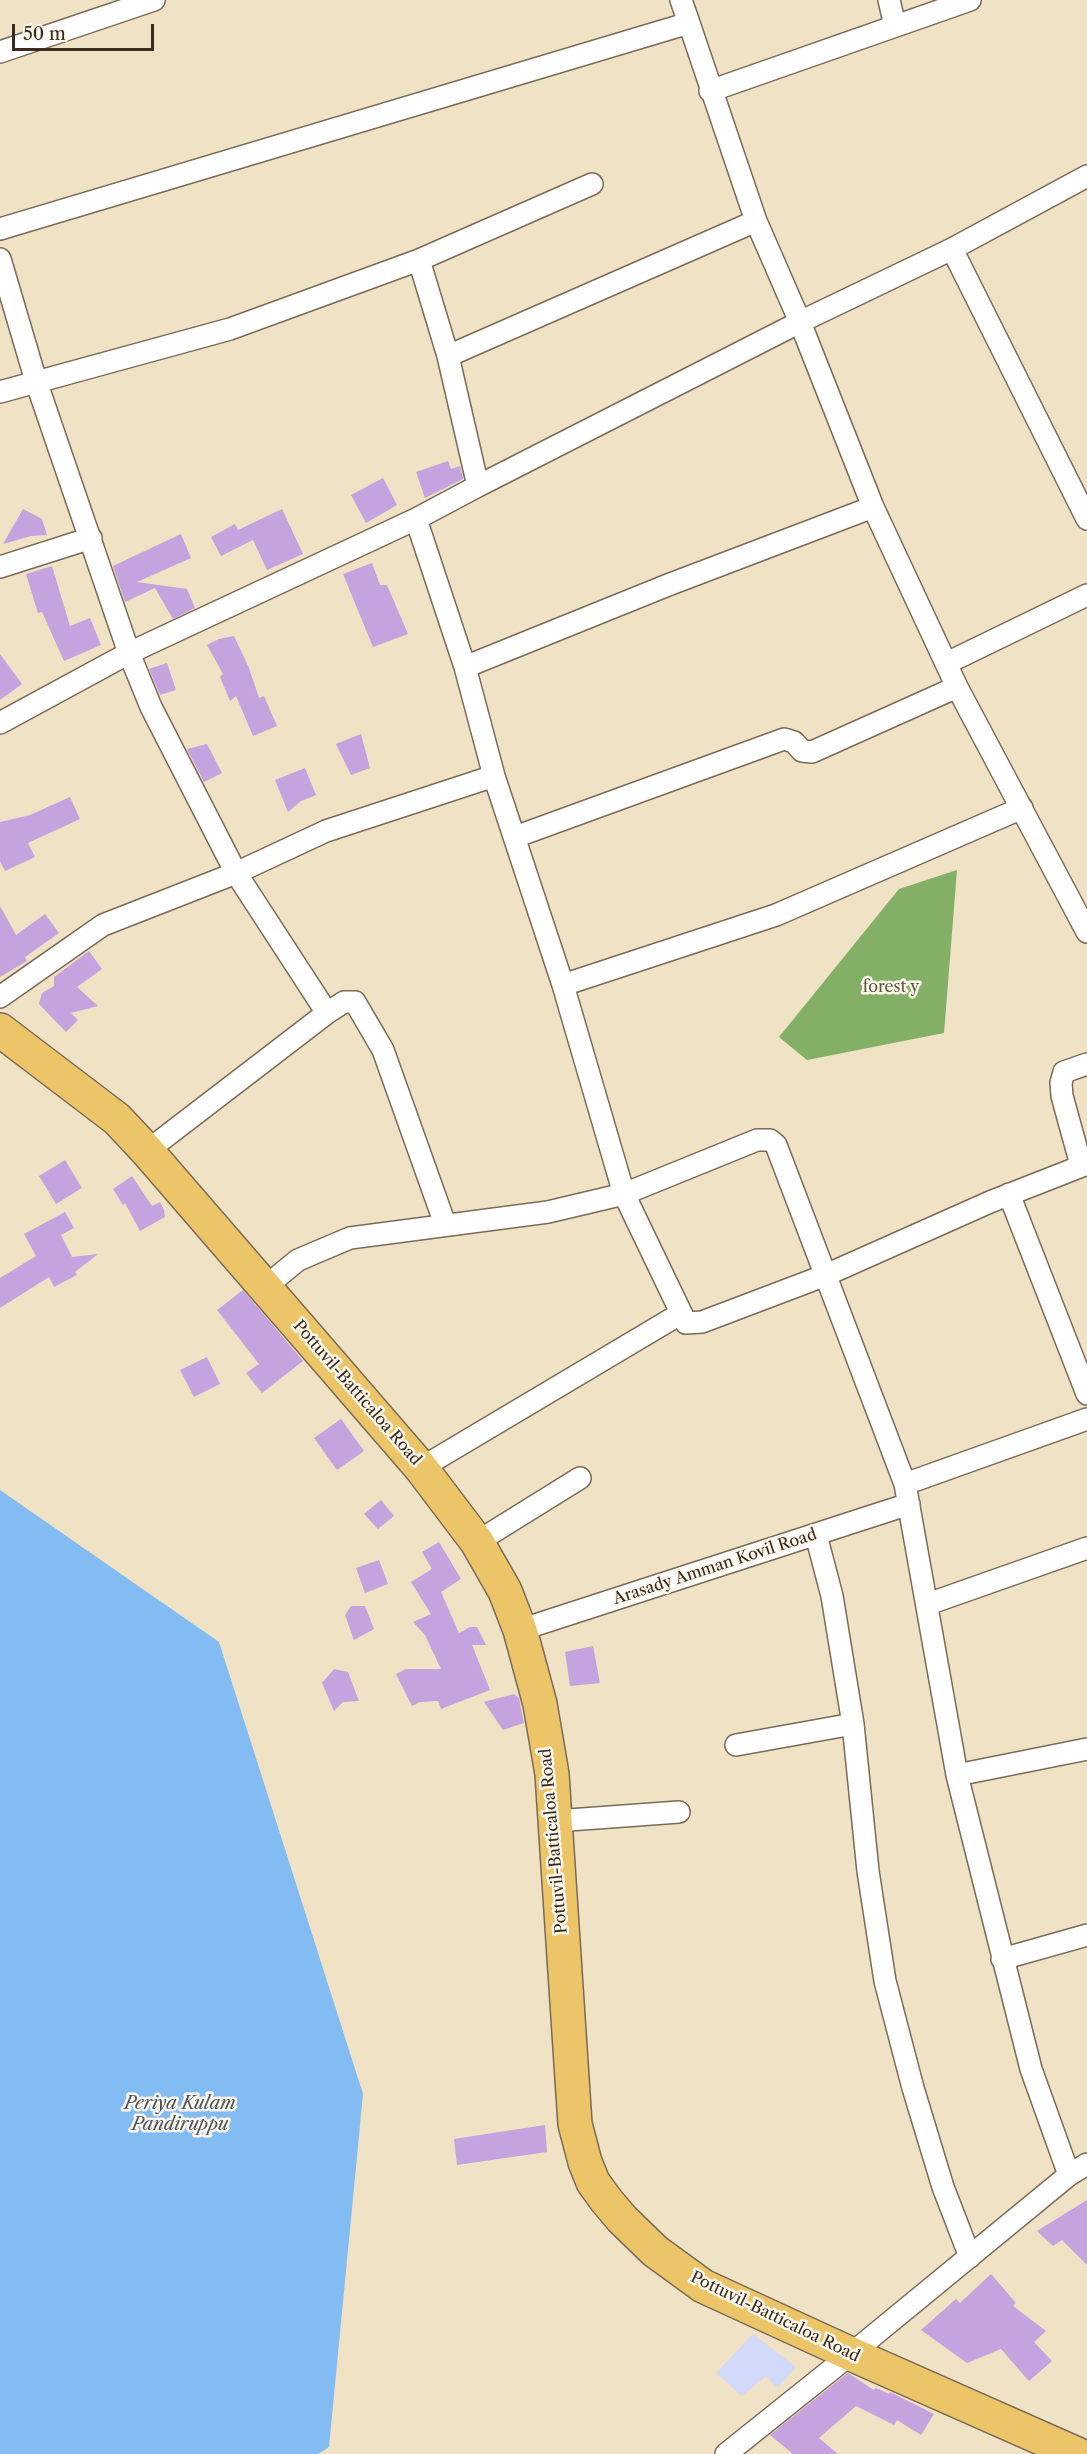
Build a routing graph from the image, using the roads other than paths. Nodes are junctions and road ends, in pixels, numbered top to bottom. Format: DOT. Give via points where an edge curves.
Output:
graph roads {
  1 [pos="154,0"];
  2 [pos="681,0"];
  3 [pos="889,0"];
  4 [pos="970,0"];
  5 [pos="689,23"];
  6 [pos="896,26"];
  7 [pos="0,52"];
  8 [pos="710,91"];
  9 [pos="1087,176"];
  10 [pos="592,184"];
  11 [pos="756,221"];
  12 [pos="0,229"];
  13 [pos="952,249"];
  14 [pos="0,260"];
  15 [pos="419,260"];
  16 [pos="800,322"];
  17 [pos="448,356"];
  18 [pos="36,381"];
  19 [pos="0,393"];
  20 [pos="478,486"];
  21 [pos="873,507"];
  22 [pos="416,519"];
  23 [pos="1087,519"];
  24 [pos="91,538"];
  25 [pos="0,567"];
  26 [pos="1087,595"];
  27 [pos="129,653"];
  28 [pos="948,663"];
  29 [pos="465,667"];
  30 [pos="957,687"];
  31 [pos="0,723"];
  32 [pos="494,776"];
  33 [pos="1022,808"];
  34 [pos="515,837"];
  35 [pos="236,873"];
  36 [pos="1087,932"];
  37 [pos="563,985"];
  38 [pos="0,997"];
  39 [pos="327,1013"];
  40 [pos="0,1030"];
  41 [pos="1087,1064"];
  42 [pos="147,1151"];
  43 [pos="1084,1165"];
  44 [pos="624,1194"];
  45 [pos="1009,1194"];
  46 [pos="445,1224"];
  47 [pos="826,1275"];
  48 [pos="265,1287"];
  49 [pos="680,1314"];
  50 [pos="1087,1394"];
  51 [pos="1087,1419"];
  52 [pos="421,1468"];
  53 [pos="580,1478"];
  54 [pos="907,1494"];
  55 [pos="816,1535"];
  56 [pos="477,1542"];
  57 [pos="1087,1548"];
  58 [pos="928,1604"];
  59 [pos="520,1630"];
  60 [pos="853,1724"];
  61 [pos="736,1745"];
  62 [pos="1087,1749"];
  63 [pos="957,1775"];
  64 [pos="679,1812"];
  65 [pos="555,1821"];
  66 [pos="1087,1935"];
  67 [pos="1002,1959"];
  68 [pos="1082,2169"];
  69 [pos="970,2257"];
  70 [pos="851,2354"];
  71 [pos="726,2454"];
  72 [pos="1077,2454"];
  1 -- 7 [label="street"];
  2 -- 5 [label="street"];
  3 -- 6 [label="street"];
  4 -- 6 [label="street"];
  5 -- 8 [label="street"];
  5 -- 12 [label="street"];
  6 -- 8 [label="street"];
  8 -- 11 [label="street"];
  9 -- 13 [label="street"];
  10 -- 15 [label="street"];
  11 -- 16 [label="street"];
  11 -- 17 [label="street"];
  13 -- 16 [label="street"];
  13 -- 23 [label="street"];
  14 -- 18 [label="street"];
  15 -- 17 [label="street"];
  15 -- 18 [label="street" via="230,329"];
  16 -- 20 [label="street"];
  16 -- 21 [label="street"];
  17 -- 20 [label="street"];
  18 -- 19 [label="street"];
  18 -- 24 [label="street"];
  20 -- 22 [label="street"];
  21 -- 28 [label="street"];
  21 -- 29 [label="street"];
  22 -- 27 [label="street"];
  22 -- 29 [label="street"];
  24 -- 25 [label="street"];
  24 -- 27 [label="street"];
  26 -- 28 [label="street"];
  27 -- 31 [label="street"];
  27 -- 35 [label="street" via="151,707"];
  28 -- 30 [label="street"];
  29 -- 32 [label="street"];
  30 -- 33 [label="street"];
  30 -- 34 [label="street" via="812,752 802,751 794,742 784,739"];
  32 -- 34 [label="street"];
  32 -- 35 [label="street" via="326,831"];
  33 -- 36 [label="street"];
  33 -- 37 [label="street" via="776,915"];
  34 -- 37 [label="street"];
  35 -- 38 [label="street" via="103,925"];
  35 -- 39 [label="street"];
  37 -- 44 [label="street"];
  39 -- 42 [label="street"];
  39 -- 46 [label="street" via="344,1002 355,1002 383,1050"];
  40 -- 42 [label="highway, Pottuvil-Batticaloa Road" via="117,1119"];
  41 -- 43 [label="street" via="1064,1072 1061,1083"];
  42 -- 48 [label="highway, Pottuvil-Batticaloa Road"];
  43 -- 45 [label="street"];
  44 -- 46 [label="street" via="548,1212"];
  44 -- 47 [label="street" via="757,1140 770,1140 776,1145"];
  44 -- 49 [label="street"];
  45 -- 47 [label="street"];
  45 -- 50 [label="street"];
  46 -- 48 [label="street" via="350,1238 298,1260"];
  47 -- 49 [label="street" via="702,1322 686,1323"];
  47 -- 54 [label="street"];
  48 -- 52 [label="highway, Pottuvil-Batticaloa Road"];
  49 -- 52 [label="street"];
  51 -- 54 [label="street, Arasady Amman Kovil Road" via="928,1474"];
  52 -- 56 [label="highway, Pottuvil-Batticaloa Road"];
  53 -- 56 [label="street"];
  54 -- 55 [label="street, Arasady Amman Kovil Road"];
  54 -- 58 [label="street"];
  55 -- 59 [label="street, Arasady Amman Kovil Road"];
  55 -- 60 [label="street" via="832,1596"];
  56 -- 59 [label="highway, Pottuvil-Batticaloa Road" via="506,1591"];
  57 -- 58 [label="street"];
  58 -- 63 [label="street"];
  59 -- 65 [label="highway, Pottuvil-Batticaloa Road" via="540,1704 552,1774"];
  60 -- 61 [label="street"];
  60 -- 69 [label="street" via="868,1871 885,1981 943,2187"];
  62 -- 63 [label="street"];
  63 -- 67 [label="street"];
  64 -- 65 [label="street"];
  65 -- 70 [label="highway, Pottuvil-Batticaloa Road" via="575,2124 593,2181 636,2234 685,2274"];
  66 -- 67 [label="street"];
  67 -- 68 [label="street" via="1031,2070"];
  68 -- 69 [label="street"];
  69 -- 70 [label="street"];
  70 -- 71 [label="street"];
  70 -- 72 [label="highway, Pottuvil-Batticaloa Road"];
}
